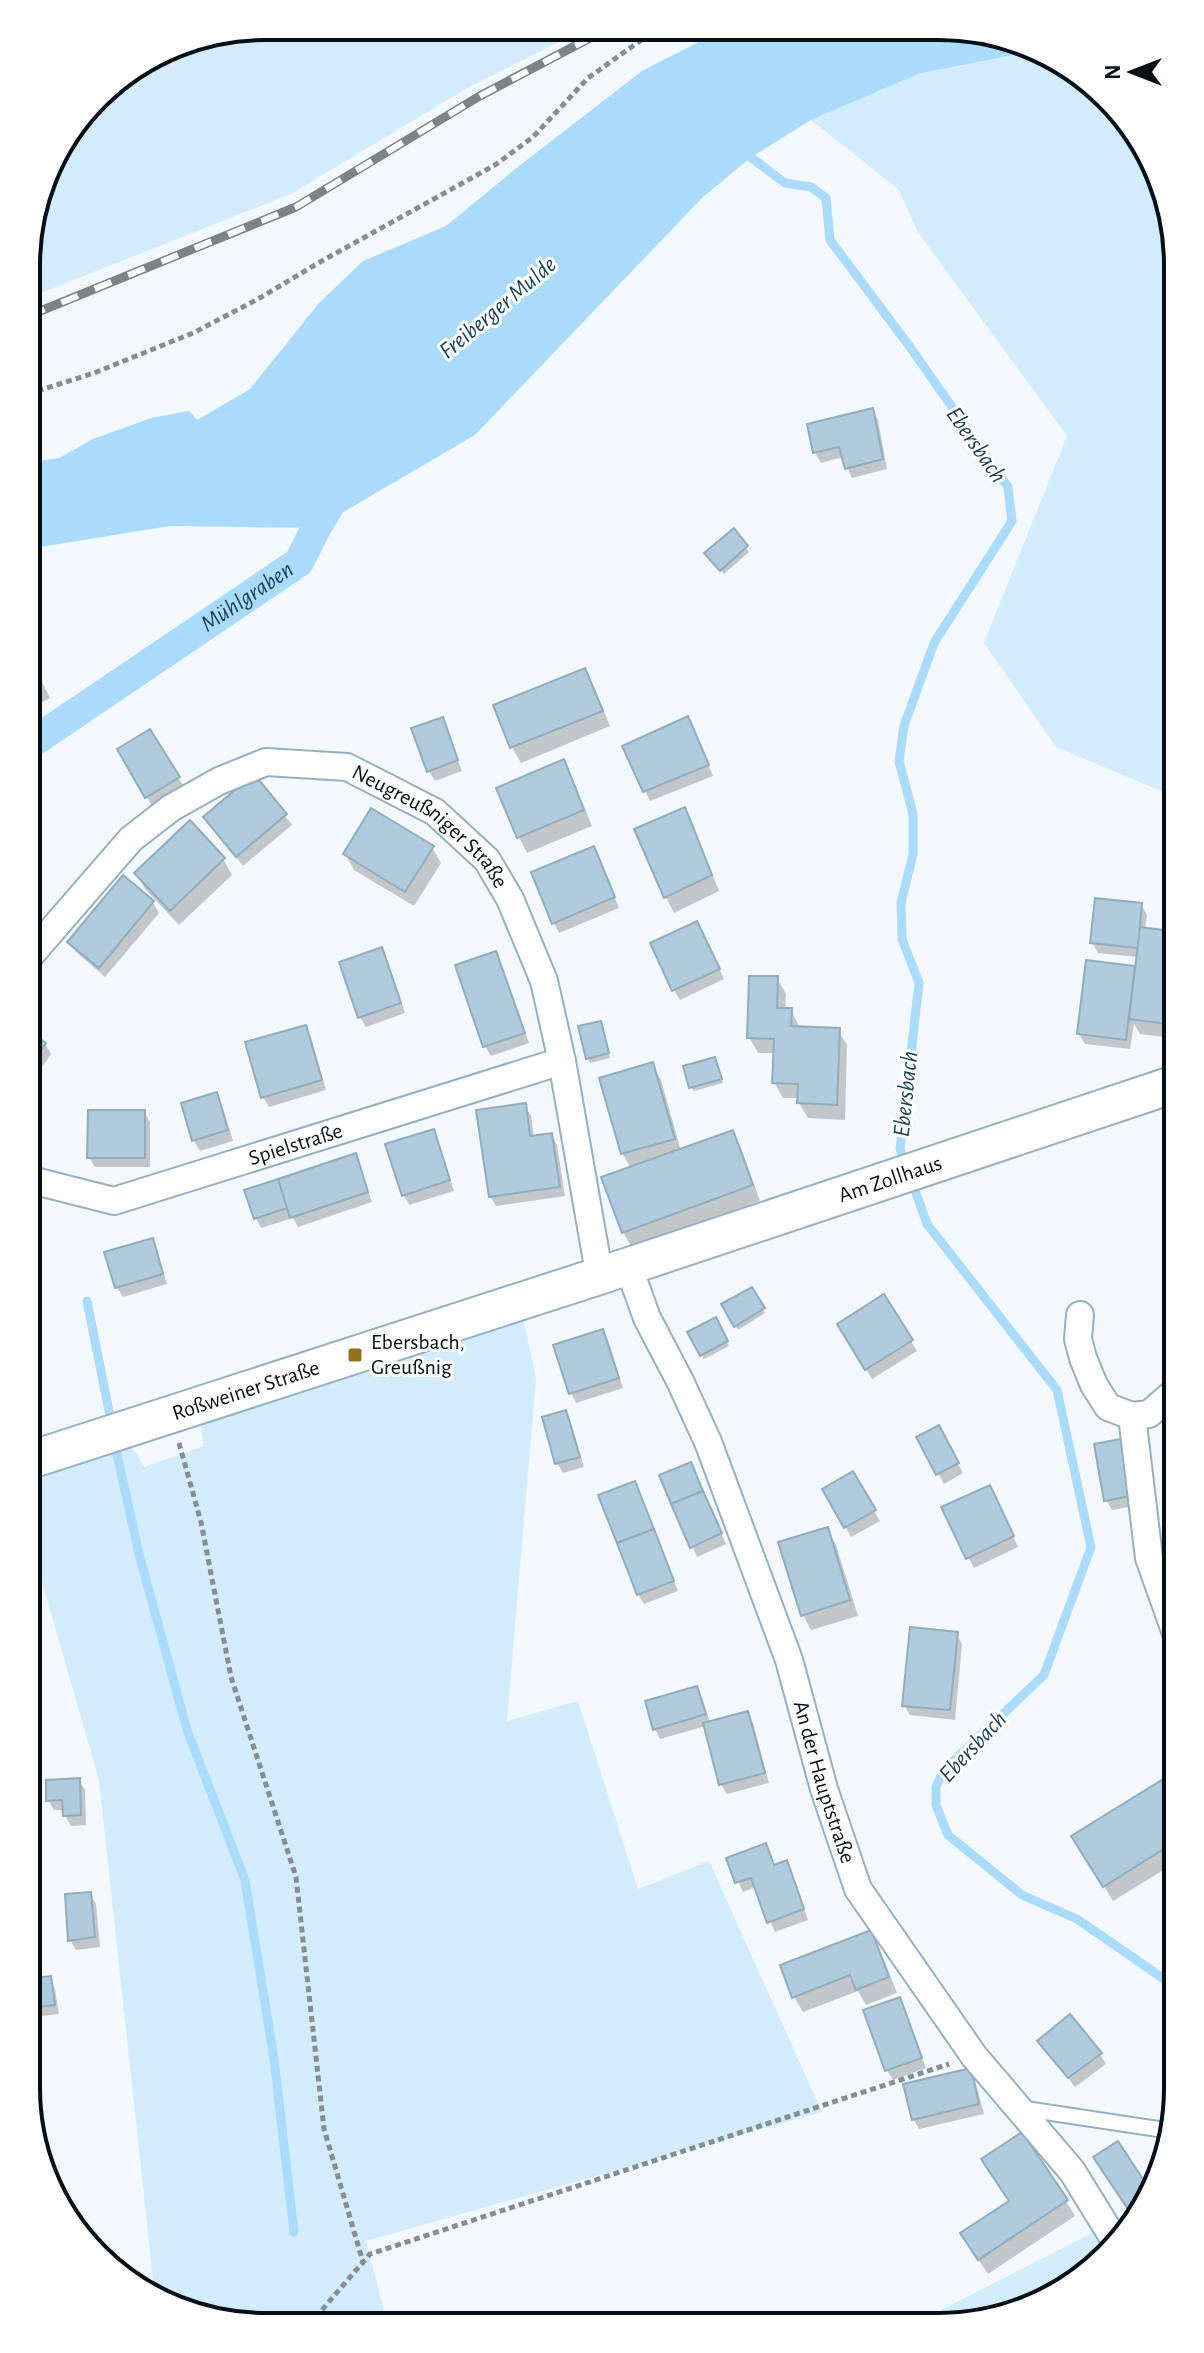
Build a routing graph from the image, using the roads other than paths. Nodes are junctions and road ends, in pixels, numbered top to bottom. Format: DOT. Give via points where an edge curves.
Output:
graph roads {
  1 [pos="40,944"];
  2 [pos="562,1061"];
  3 [pos="1164,1088"];
  4 [pos="40,1182"];
  5 [pos="615,1270"];
  6 [pos="1080,1315"];
  7 [pos="1164,1401"];
  8 [pos="1132,1416"];
  9 [pos="40,1457"];
  10 [pos="1164,1600"];
  11 [pos="1019,2108"];
  12 [pos="1160,2129"];
  13 [pos="1110,2233"];
  1 -- 2 [label="street, Neugreußniger Straße" via="131,839 171,808 266,762 347,767 435,812 487,860 510,899 544,981"];
  2 -- 4 [label="street, Spielstraße" via="114,1201"];
  2 -- 5 [label="street, Neugreußniger Straße" via="597,1261"];
  3 -- 5 [label="main road, Am Zollhaus"];
  5 -- 9 [label="main road, Roßweiner Straße"];
  5 -- 11 [label="street, An der Hauptstraße" via="647,1318 708,1442 789,1660 858,1889 974,2056"];
  6 -- 8 [label="street" via="1078,1339 1094,1385 1108,1407"];
  7 -- 8 [label="street" via="1149,1414"];
  8 -- 10 [label="street" via="1149,1558"];
  11 -- 12 [label="lane"];
  11 -- 13 [label="street, An der Hauptstraße" via="1072,2171"];
}
